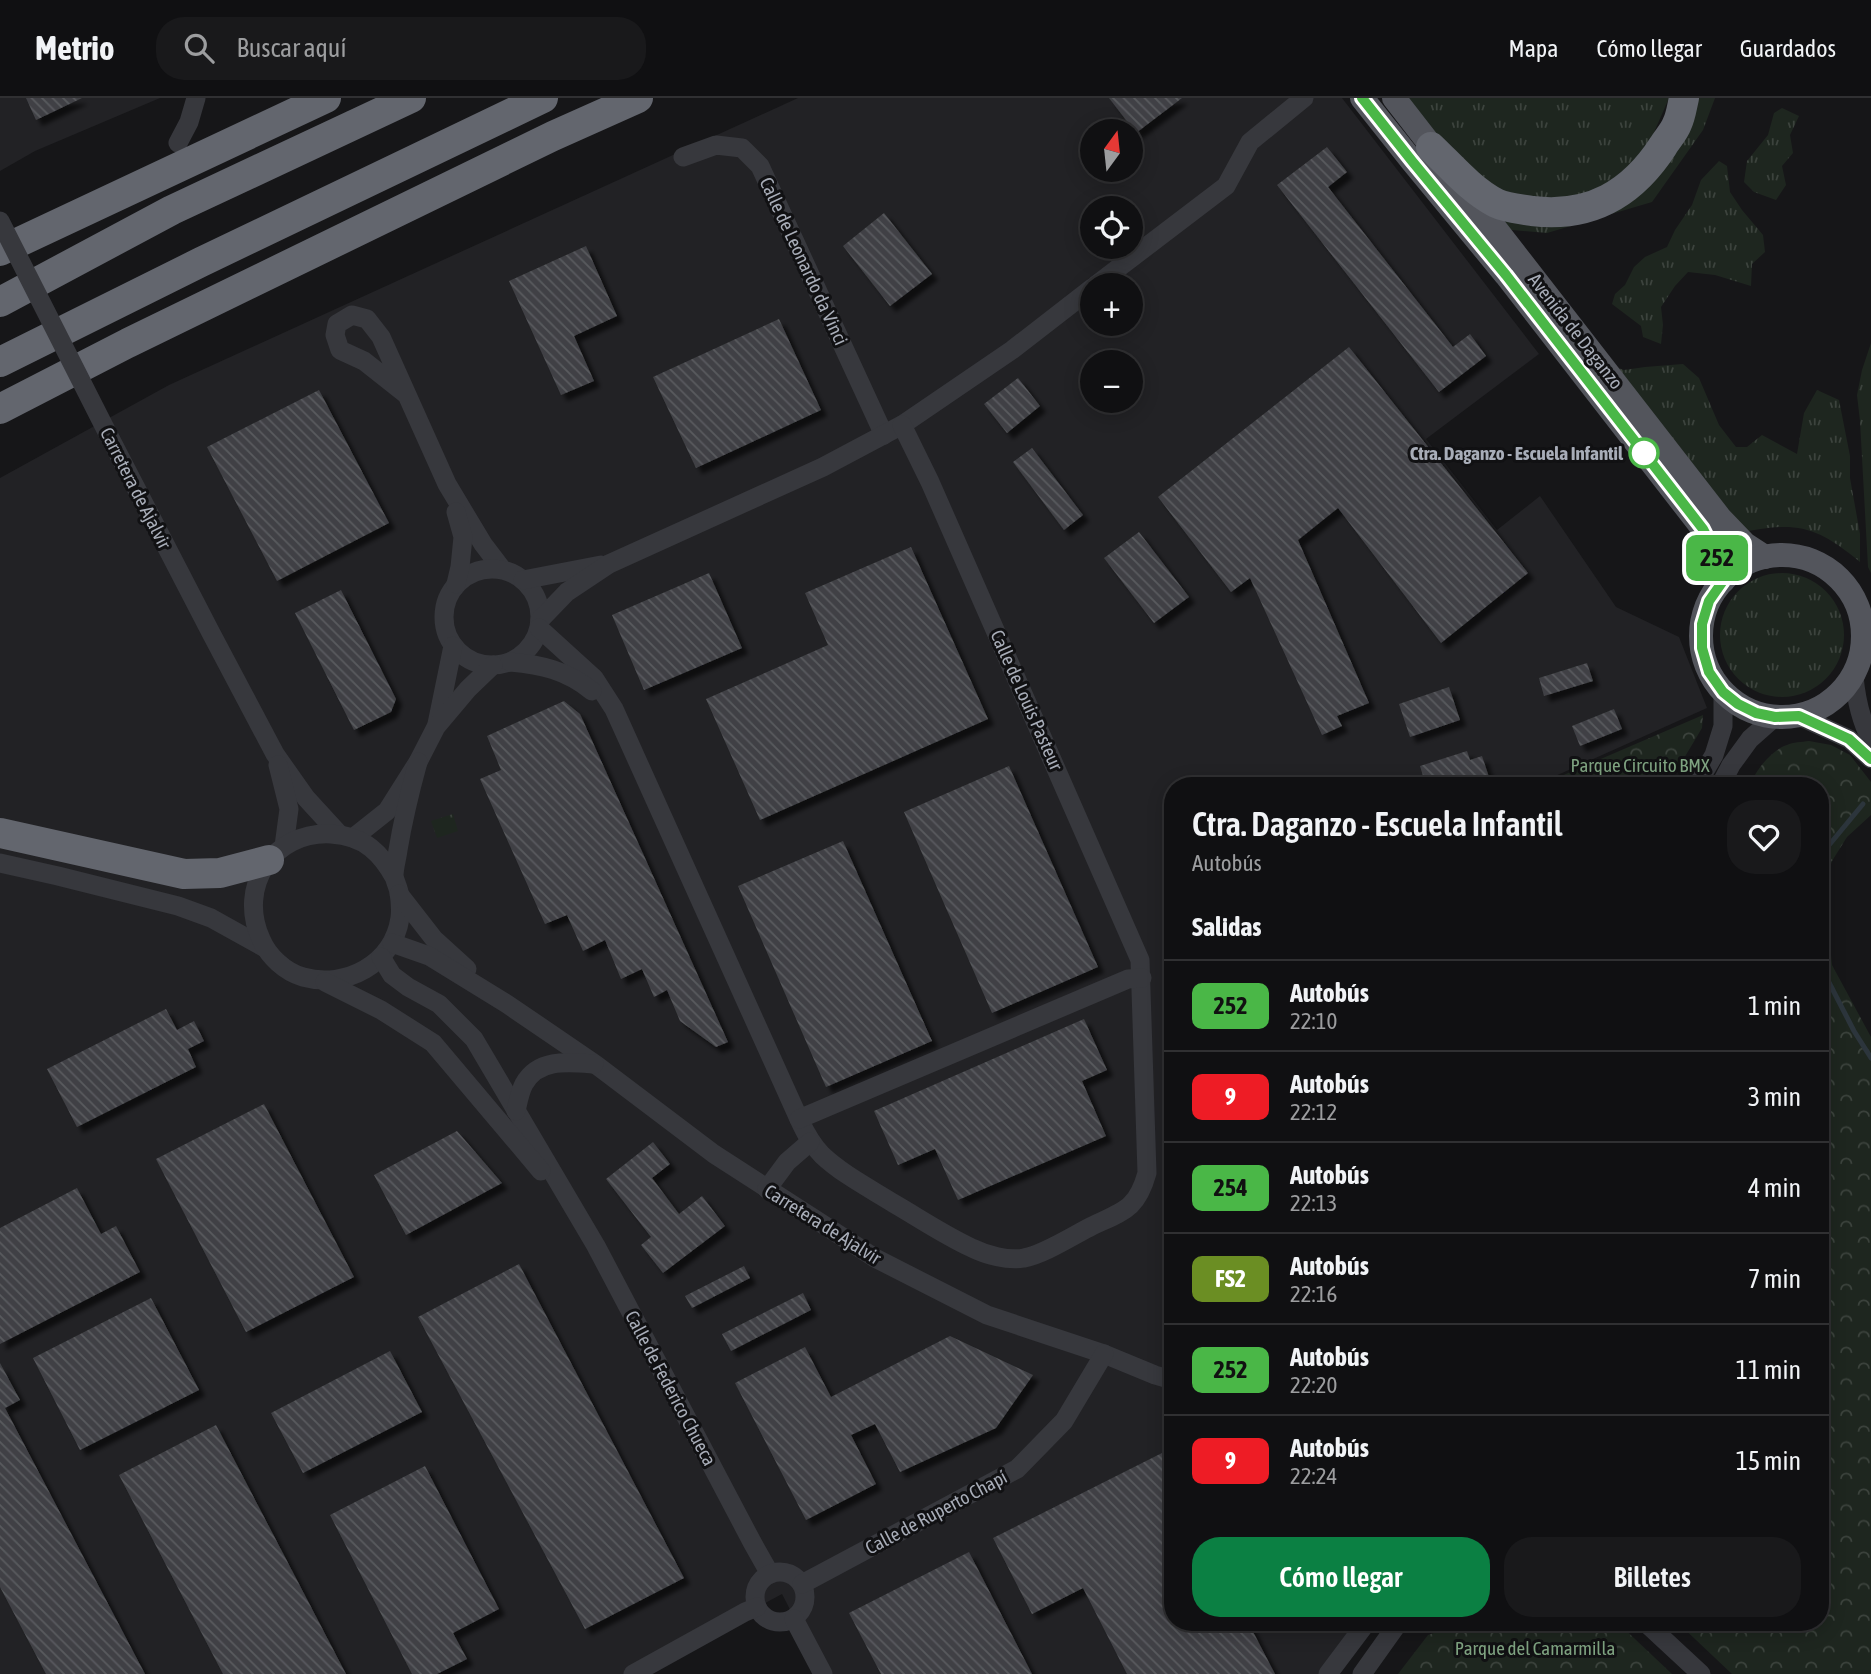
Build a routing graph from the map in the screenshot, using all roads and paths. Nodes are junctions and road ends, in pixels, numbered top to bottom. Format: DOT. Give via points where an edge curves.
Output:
graph roads {
  1 [pos="196,98"];
  2 [pos="326,98"];
  3 [pos="411,98"];
  4 [pos="543,98"];
  5 [pos="638,98"];
  6 [pos="1304,98"];
  7 [pos="1362,98"];
  8 [pos="1394,98"];
  9 [pos="1684,98"];
  10 [pos="178,143"];
  11 [pos="1431,147"];
  12 [pos="683,157"];
  13 [pos="158,177"];
  14 [pos="0,220"];
  15 [pos="0,251"];
  16 [pos="0,262"];
  17 [pos="1112,273"];
  18 [pos="1080,298"];
  19 [pos="0,302"];
  20 [pos="0,362"];
  21 [pos="407,395"];
  22 [pos="0,409"];
  23 [pos="902,425"];
  24 [pos="884,435"];
  25 [pos="447,484"];
  26 [pos="1765,557"];
  27 [pos="609,564"];
  28 [pos="502,569"];
  29 [pos="523,580"];
  30 [pos="1723,581"];
  31 [pos="456,584"];
  32 [pos="539,624"];
  33 [pos="453,646"];
  34 [pos="502,663"];
  35 [pos="1854,676"];
  36 [pos="1723,692"];
  37 [pos="614,709"];
  38 [pos="1787,717"];
  39 [pos="436,727"];
  40 [pos="1871,740"];
  41 [pos="275,754"];
  42 [pos="1871,759"];
  43 [pos="418,761"];
  44 [pos="1701,777"];
  45 [pos="1725,777"];
  46 [pos="0,833"];
  47 [pos="346,836"];
  48 [pos="277,853"];
  49 [pos="0,863"];
  50 [pos="397,886"];
  51 [pos="265,948"];
  52 [pos="386,950"];
  53 [pos="1142,978"];
  54 [pos="323,981"];
  55 [pos="507,1004"];
  56 [pos="595,1064"];
  57 [pos="516,1111"];
  58 [pos="799,1119"];
  59 [pos="810,1142"];
  60 [pos="767,1189"];
  61 [pos="569,1203"];
  62 [pos="1104,1354"];
  63 [pos="1164,1378"];
  64 [pos="770,1574"];
  65 [pos="802,1584"];
  66 [pos="757,1607"];
  67 [pos="794,1619"];
  68 [pos="1360,1631"];
  69 [pos="1393,1631"];
  70 [pos="1655,1631"];
  71 [pos="633,1674"];
  72 [pos="822,1674"];
  73 [pos="1328,1674"];
  74 [pos="1362,1674"];
  75 [pos="1701,1674"];
  1 -- 10 [label="street"];
  2 -- 13 [label="highway"];
  3 -- 19 [label="highway" via="172,210"];
  4 -- 20 [label="highway"];
  5 -- 22 [label="highway"];
  6 -- 17 [label="street" via="1250,142 1226,186"];
  7 -- 30 [label="main road, Avenida de Daganzo" via="1703,529 1720,563"];
  8 -- 11 [label="main road, Avenida de Daganzo"];
  9 -- 11 [label="highway" via="1677,124 1651,164 1630,186 1578,210 1550,213 1497,204"];
  11 -- 26 [label="main road, Avenida de Daganzo" via="1720,518"];
  12 -- 24 [label="street, Calle de Leonardo da Vinci" via="716,145 742,148 760,166"];
  13 -- 15 [label="highway"];
  13 -- 16 [label="highway"];
  14 -- 41 [label="street, Carretera de Ajalvir, bridge"];
  18 -- 23 [label="street"];
  21 -- 25 [label="street"];
  23 -- 24 [label="street"];
  23 -- 53 [label="street, Calle de Louis Pasteur" via="1135,944"];
  24 -- 27 [label="street"];
  25 -- 28 [label="street"];
  25 -- 31 [label="street" via="463,537"];
  26 -- 30 [label="main road" via="1742,566"];
  26 -- 35 [label="main road" via="1791,555 1817,562 1839,577 1855,599 1863,624 1863,651"];
  27 -- 29 [label="street"];
  27 -- 32 [label="street" via="566,592"];
  28 -- 29 [label="street"];
  28 -- 31 [label="street" via="469,574"];
  29 -- 32 [label="street" via="539,605"];
  30 -- 36 [label="main road" via="1709,601 1702,624 1709,672"];
  31 -- 33 [label="street" via="443,614"];
  32 -- 34 [label="street" via="523,654"];
  32 -- 37 [label="street, Calle de Louis Pasteur" via="594,678"];
  33 -- 34 [label="street" via="478,663"];
  33 -- 39 [label="street"];
  34 -- 37 [label="street, Calle de Louis Pasteur" via="541,665 572,677"];
  34 -- 39 [label="street" via="468,688"];
  35 -- 38 [label="main road" via="1821,708"];
  35 -- 40 [label="street" via="1861,722"];
  36 -- 38 [label="main road" via="1756,713"];
  36 -- 44 [label="street" via="1723,726"];
  37 -- 58 [label="street, Calle de Louis Pasteur"];
  38 -- 42 [label="street" via="1849,739"];
  38 -- 45 [label="street" via="1750,739"];
  39 -- 43 [label="street"];
  41 -- 47 [label="street, Carretera de Ajalvir" via="306,798"];
  41 -- 48 [label="street, Carretera de Ajalvir" via="289,809"];
  43 -- 47 [label="street" via="387,811"];
  43 -- 50 [label="street" via="403,818"];
  46 -- 48 [label="highway" via="184,874 220,873"];
  47 -- 48 [label="street" via="301,837"];
  47 -- 50 [label="street" via="370,847 384,860"];
  48 -- 51 [label="street" via="257,880 252,903 255,926"];
  49 -- 51 [label="street" via="178,906 211,918"];
  50 -- 52 [label="street" via="400,919"];
  50 -- 55 [label="street, Carretera de Ajalvir" via="434,939"];
  51 -- 54 [label="street" via="280,965"];
  52 -- 54 [label="street" via="365,971"];
  52 -- 55 [label="street, Carretera de Ajalvir" via="429,956"];
  52 -- 57 [label="street" via="392,975 439,1004 474,1039"];
  53 -- 58 [label="street" via="1129,979"];
  53 -- 59 [label="street, Calle de Louis Pasteur" via="1147,1173 1142,1191 1119,1213 1042,1252 1024,1258 1001,1257 974,1249 860,1183"];
  54 -- 61 [label="street" via="433,1043"];
  55 -- 56 [label="street, Carretera de Ajalvir"];
  56 -- 57 [label="street" via="549,1064 534,1071 523,1085"];
  56 -- 60 [label="street, Carretera de Ajalvir"];
  57 -- 61 [label="street"];
  58 -- 59 [label="street, Calle de Louis Pasteur"];
  59 -- 60 [label="street"];
  60 -- 62 [label="street, Carretera de Ajalvir" via="875,1258 987,1315"];
  61 -- 64 [label="street, Calle de Federico Chueca"];
  62 -- 63 [label="street, Carretera de Ajalvir"];
  62 -- 65 [label="street, Calle de Ruperto Chapí" via="1064,1421 1017,1469"];
  64 -- 65 [label="street" via="787,1573"];
  64 -- 66 [label="street" via="756,1588"];
  65 -- 67 [label="street" via="805,1604"];
  66 -- 67 [label="street" via="772,1621"];
  66 -- 71 [label="street"];
  67 -- 72 [label="street"];
  68 -- 73 [label="street"];
  69 -- 74 [label="street"];
  70 -- 75 [label="street"];
}
